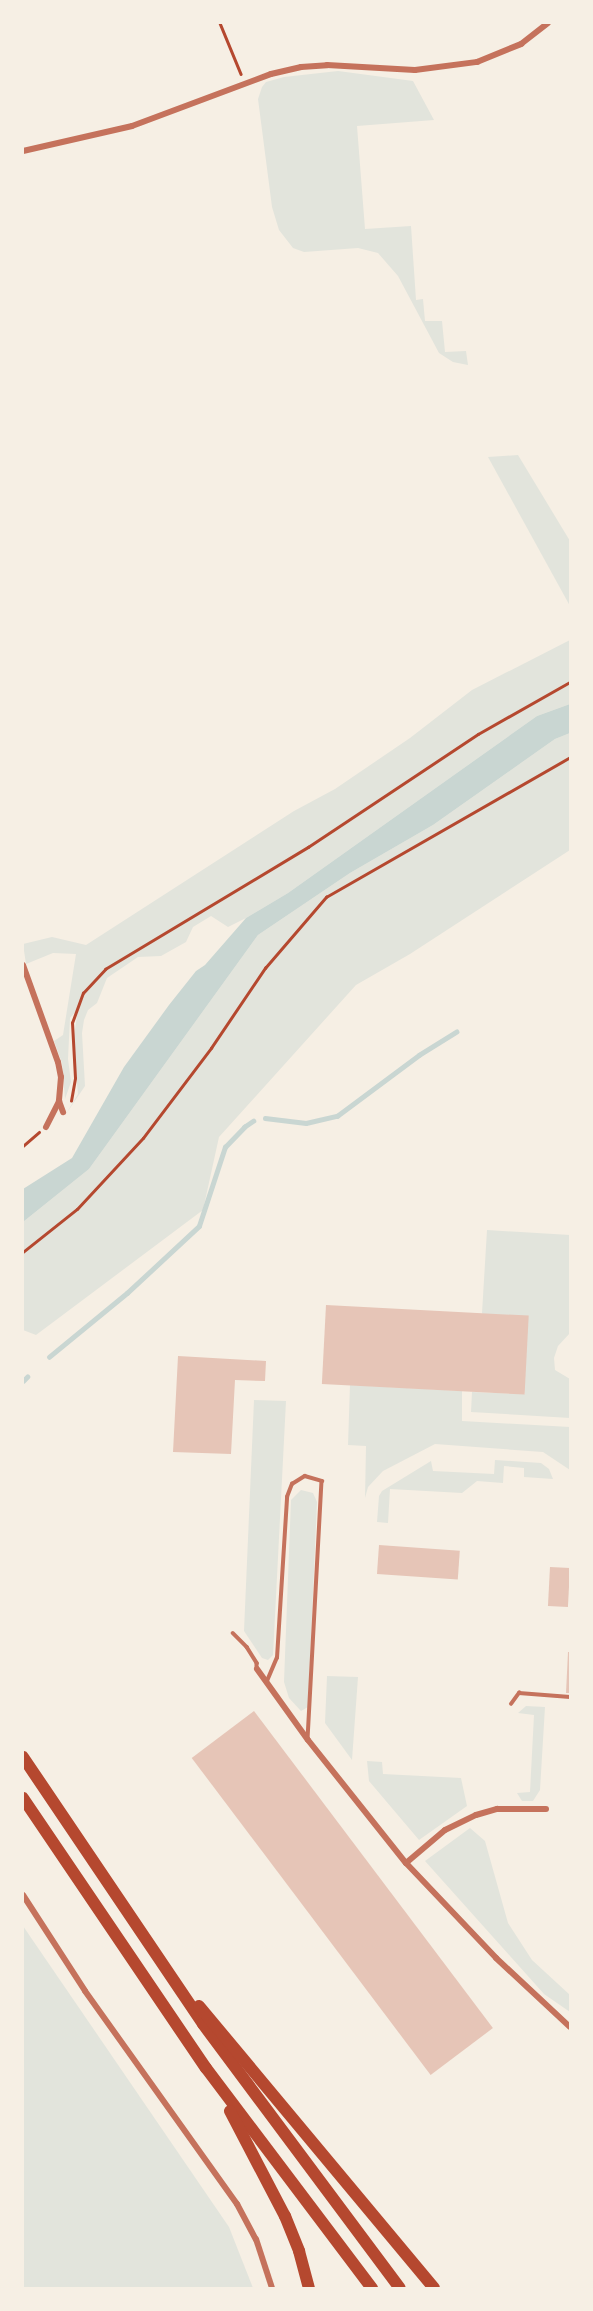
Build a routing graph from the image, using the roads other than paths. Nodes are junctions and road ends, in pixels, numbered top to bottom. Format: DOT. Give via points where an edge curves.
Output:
graph roads {
  1 [pos="548,23"];
  2 [pos="23,151"];
  3 [pos="23,965"];
  4 [pos="59,1101"];
  5 [pos="63,1112"];
  6 [pos="46,1127"];
  7 [pos="233,1633"];
  8 [pos="257,1669"];
  9 [pos="266,1682"];
  10 [pos="570,1697"];
  11 [pos="511,1704"];
  12 [pos="308,1740"];
  13 [pos="23,1757"];
  14 [pos="23,1798"];
  15 [pos="546,1809"];
  16 [pos="406,1863"];
  17 [pos="23,1895"];
  18 [pos="140,1935"];
  19 [pos="570,2027"];
  20 [pos="206,2068"];
  21 [pos="271,2288"];
  22 [pos="309,2288"];
  23 [pos="372,2288"];
  24 [pos="400,2288"];
  25 [pos="434,2288"];
  1 -- 2 [label="street" via="500,55 454,68 327,65 271,74 132,126"];
  3 -- 4 [label="street" via="58,1062"];
  4 -- 5 [label="street"];
  4 -- 6 [label="street"];
  7 -- 8 [label="lane" via="247,1647"];
  8 -- 9 [label="street"];
  9 -- 12 [label="street"];
  9 -- 12 [label="lane" via="277,1658 287,1497 292,1485 305,1476 322,1481"];
  10 -- 11 [label="lane" via="519,1693"];
  12 -- 16 [label="street"];
  13 -- 18 [label="highway"];
  14 -- 20 [label="highway"];
  15 -- 16 [label="street" via="497,1809 476,1815 446,1830"];
  16 -- 19 [label="street" via="496,1958"];
  17 -- 21 [label="street" via="85,1991 237,2204 256,2239"];
  18 -- 24 [label="highway"];
  18 -- 25 [label="highway"];
  20 -- 22 [label="highway" via="285,2216"];
  20 -- 23 [label="highway"];
}
